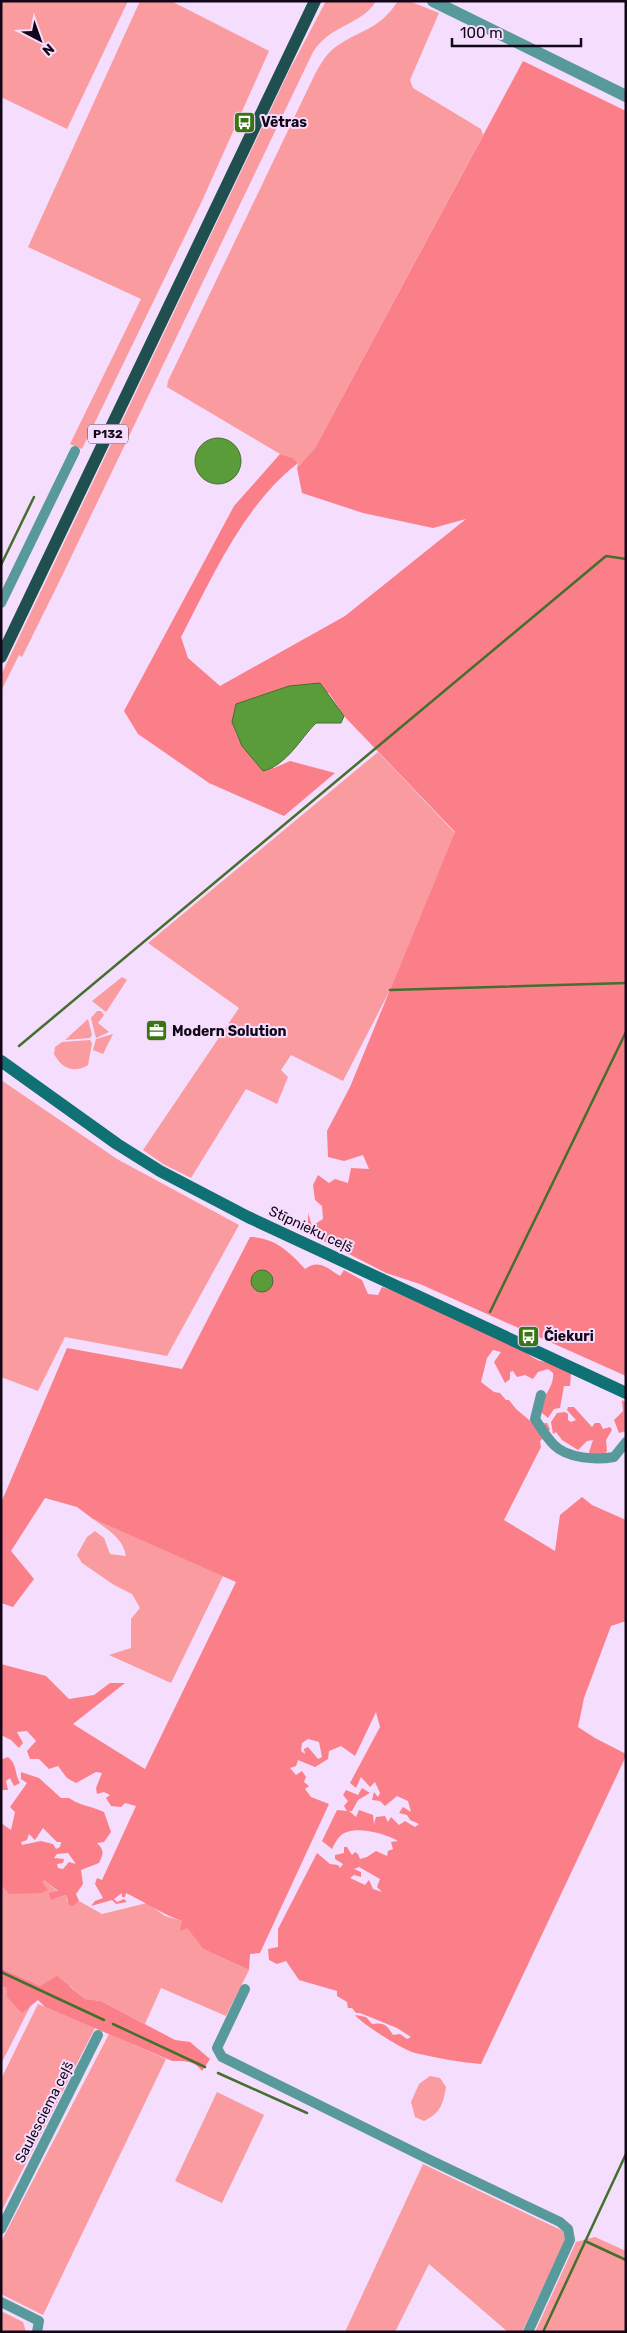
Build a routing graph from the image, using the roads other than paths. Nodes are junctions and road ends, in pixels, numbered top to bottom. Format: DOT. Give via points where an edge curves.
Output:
graph roads {
  1 [pos="315,1"];
  2 [pos="432,1"];
  3 [pos="626,96"];
  4 [pos="75,451"];
  5 [pos="1,603"];
  6 [pos="1,657"];
  7 [pos="1,1062"];
  8 [pos="626,1393"];
  9 [pos="541,1395"];
  10 [pos="626,1442"];
  11 [pos="245,1988"];
  12 [pos="98,2035"];
  13 [pos="1,2229"];
  14 [pos="1,2302"];
  15 [pos="37,2332"];
  16 [pos="528,2332"];
  1 -- 6 [label="main road, P132"];
  2 -- 3 [label="street"];
  4 -- 5 [label="street"];
  7 -- 8 [label="main road, Stīpnieku ceļš" via="117,1144 181,1182 248,1217"];
  9 -- 10 [label="street" via="535,1419 555,1446 596,1460 614,1457"];
  11 -- 16 [label="street" via="217,2048 222,2057 560,2222 568,2229 570,2240"];
  12 -- 13 [label="street, Saulesciema ceļš"];
  14 -- 15 [label="street" via="40,2321"];
}
